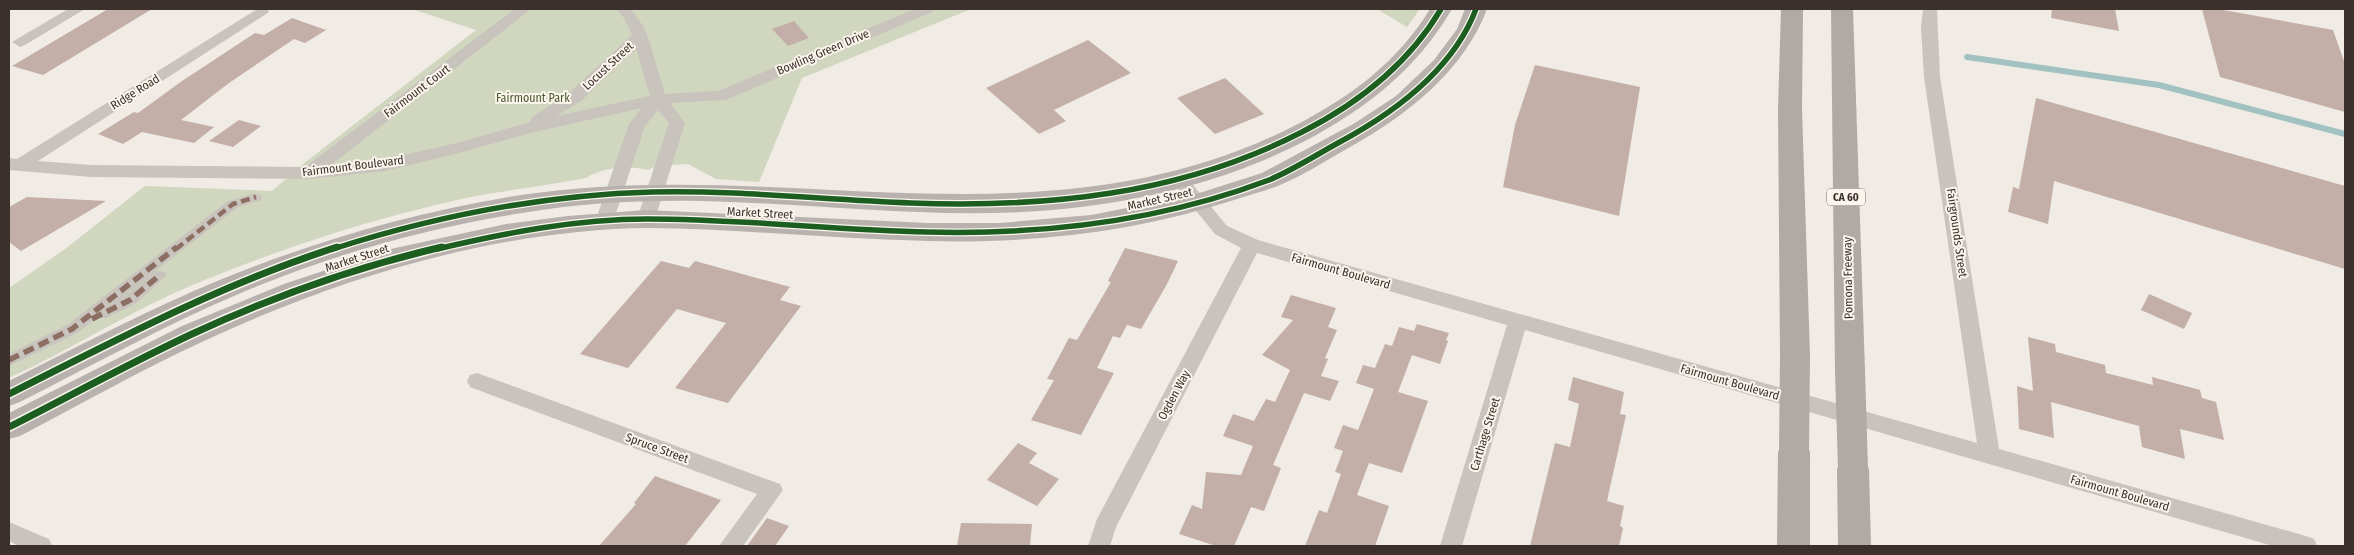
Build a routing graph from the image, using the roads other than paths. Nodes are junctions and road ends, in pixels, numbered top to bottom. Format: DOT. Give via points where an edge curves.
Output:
graph roads {
  1 [pos="78,9"];
  2 [pos="524,9"];
  3 [pos="623,9"];
  4 [pos="927,9"];
  5 [pos="1442,9"];
  6 [pos="1476,9"];
  7 [pos="1930,9"];
  8 [pos="1790,11"];
  9 [pos="262,12"];
  10 [pos="1846,14"];
  11 [pos="639,37"];
  12 [pos="20,42"];
  13 [pos="720,96"];
  14 [pos="659,99"];
  15 [pos="528,128"];
  16 [pos="13,166"];
  17 [pos="309,172"];
  18 [pos="1179,179"];
  19 [pos="655,192"];
  20 [pos="613,194"];
  21 [pos="256,196"];
  22 [pos="1197,203"];
  23 [pos="646,220"];
  24 [pos="604,222"];
  25 [pos="1252,246"];
  26 [pos="160,275"];
  27 [pos="1518,322"];
  28 [pos="72,330"];
  29 [pos="9,360"];
  30 [pos="478,380"];
  31 [pos="9,394"];
  32 [pos="9,427"];
  33 [pos="1989,456"];
  34 [pos="9,531"];
  35 [pos="41,546"];
  36 [pos="730,546"];
  37 [pos="1099,546"];
  38 [pos="1451,546"];
  39 [pos="1794,546"];
  40 [pos="1855,546"];
  41 [pos="2302,546"];
  1 -- 12 [label="street"];
  2 -- 17 [label="street, Fairmount Court"];
  3 -- 11 [label="street, Locust Street" via="630,14"];
  4 -- 13 [label="street, Bowling Green Drive"];
  5 -- 18 [label="main road, Market Street" via="1428,33 1392,73 1348,106 1280,143"];
  6 -- 22 [label="main road, Market Street" via="1468,30 1442,65 1404,100 1364,129 1271,179"];
  7 -- 33 [label="street, Fairgrounds Street" via="1928,27 1932,77"];
  8 -- 39 [label="highway, bridge"];
  9 -- 16 [label="street, Ridge Road"];
  10 -- 40 [label="highway, Pomona Freeway / CA 60, bridge"];
  11 -- 14 [label="street, Locust Street"];
  11 -- 15 [label="street, Locust Street" via="575,97"];
  13 -- 14 [label="street, Fairmount Boulevard"];
  14 -- 15 [label="street, Fairmount Boulevard"];
  14 -- 19 [label="street" via="677,123"];
  14 -- 20 [label="street" via="637,124"];
  15 -- 17 [label="street, Fairmount Boulevard" via="385,165"];
  16 -- 17 [label="street, Fairmount Boulevard" via="92,171"];
  18 -- 19 [label="main road, Market Street" via="1081,198 997,204"];
  18 -- 22 [label="street, Fairmount Boulevard"];
  19 -- 20 [label="main road, Market Street"];
  19 -- 23 [label="street"];
  20 -- 24 [label="street"];
  20 -- 31 [label="main road, Market Street" via="481,210 342,246 197,301"];
  21 -- 28 [label="street" via="233,204"];
  22 -- 23 [label="main road, Market Street" via="1098,223 1000,232"];
  22 -- 25 [label="street, Fairmount Boulevard" via="1221,230"];
  23 -- 24 [label="main road, Market Street"];
  24 -- 32 [label="main road, Market Street" via="541,228 450,245 386,260 294,291 192,334"];
  25 -- 27 [label="street, Fairmount Boulevard"];
  25 -- 37 [label="street, Ogden Way" via="1105,526"];
  26 -- 28 [label="street" via="130,300"];
  27 -- 33 [label="street, Fairmount Boulevard"];
  27 -- 38 [label="street, Carthage Street"];
  28 -- 29 [label="street"];
  30 -- 36 [label="street, Spruce Street" via="772,490"];
  33 -- 41 [label="street, Fairmount Boulevard"];
  34 -- 35 [label="street"];
}
